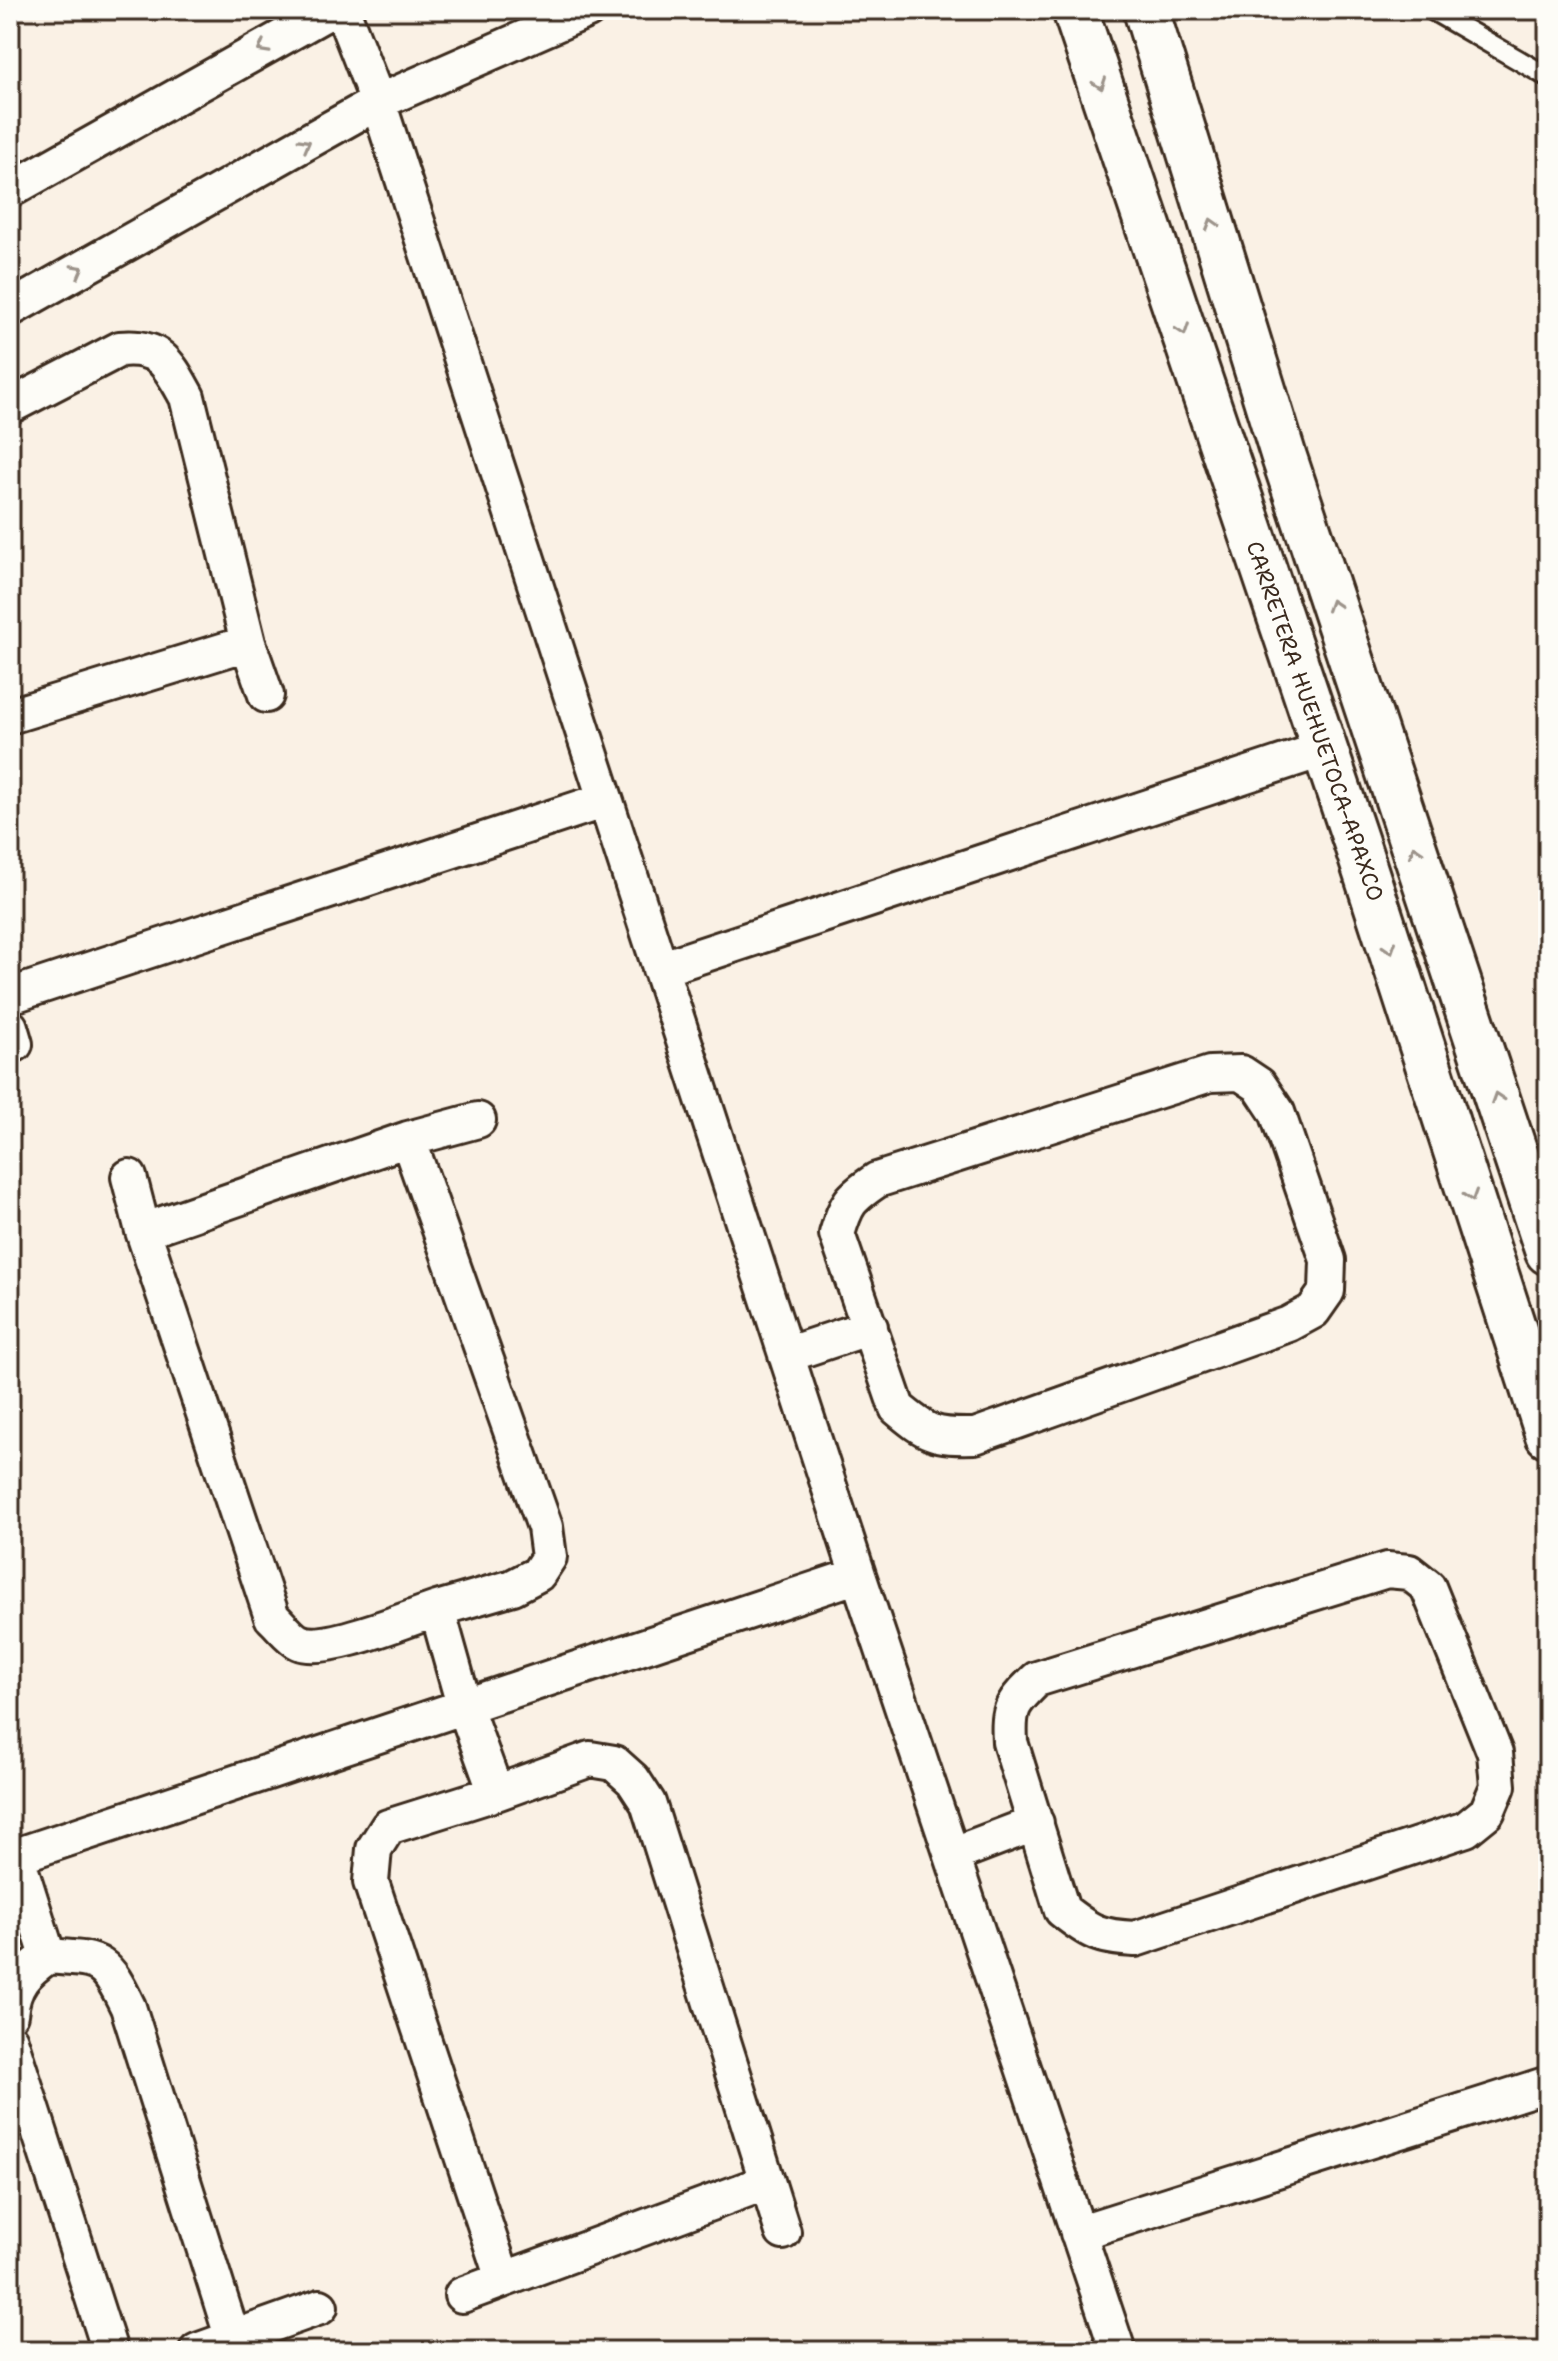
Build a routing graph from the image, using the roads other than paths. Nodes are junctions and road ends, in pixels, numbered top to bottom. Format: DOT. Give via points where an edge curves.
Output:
graph roads {
  1 [pos="331,10"];
  2 [pos="342,10"];
  3 [pos="588,10"];
  4 [pos="1075,10"];
  5 [pos="1146,10"];
  6 [pos="1432,10"];
  7 [pos="1548,77"];
  8 [pos="378,102"];
  9 [pos="10,190"];
  10 [pos="10,309"];
  11 [pos="10,406"];
  12 [pos="248,643"];
  13 [pos="266,695"];
  14 [pos="10,716"];
  15 [pos="1324,749"];
  16 [pos="605,800"];
  17 [pos="660,969"];
  18 [pos="10,996"];
  19 [pos="478,1120"];
  20 [pos="408,1139"];
  21 [pos="129,1177"];
  22 [pos="143,1231"];
  23 [pos="1548,1252"];
  24 [pos="870,1327"];
  25 [pos="786,1355"];
  26 [pos="1548,1435"];
  27 [pos="858,1575"];
  28 [pos="437,1609"];
  29 [pos="464,1705"];
  30 [pos="496,1793"];
  31 [pos="1036,1823"];
  32 [pos="952,1855"];
  33 [pos="13,1856"];
  34 [pos="48,1956"];
  35 [pos="10,2014"];
  36 [pos="10,2040"];
  37 [pos="1548,2084"];
  38 [pos="767,2182"];
  39 [pos="783,2232"];
  40 [pos="1078,2233"];
  41 [pos="503,2279"];
  42 [pos="462,2295"];
  43 [pos="320,2307"];
  44 [pos="233,2339"];
  45 [pos="110,2351"];
  46 [pos="197,2351"];
  47 [pos="1118,2351"];
  1 -- 9 [label="street, one-way"];
  2 -- 8 [label="street"];
  3 -- 8 [label="street"];
  4 -- 15 [label="main road, CARRETERA HUEHUETOCA-APAXCO, one-way"];
  23 -- 5 [label="main road, one-way" via="1283,454"];
  6 -- 7 [label="lane"];
  10 -- 8 [label="street, one-way"];
  8 -- 16 [label="street"];
  11 -- 12 [label="street" via="120,349 139,347 168,363 187,397"];
  12 -- 13 [label="street"];
  12 -- 14 [label="street"];
  15 -- 17 [label="street"];
  15 -- 26 [label="main road, CARRETERA HUEHUETOCA-APAXCO, one-way"];
  16 -- 17 [label="street"];
  16 -- 18 [label="street"];
  17 -- 25 [label="street"];
  19 -- 20 [label="street"];
  20 -- 22 [label="street"];
  20 -- 28 [label="street" via="545,1527 549,1557 538,1574 513,1587"];
  21 -- 22 [label="street"];
  22 -- 28 [label="street" via="272,1617 299,1642 320,1645"];
  24 -- 24 [label="street" via="897,1408 942,1436 975,1436 1289,1324 1313,1311 1327,1291 1328,1260 1277,1112 1259,1085 1241,1073 1210,1074 877,1180 857,1193 845,1207 837,1234"];
  24 -- 25 [label="street"];
  25 -- 27 [label="street"];
  27 -- 29 [label="street"];
  27 -- 32 [label="street"];
  28 -- 29 [label="street"];
  29 -- 30 [label="street"];
  29 -- 33 [label="street"];
  30 -- 38 [label="street" via="590,1759 614,1763 633,1780 648,1803"];
  30 -- 41 [label="street" via="388,1827 374,1849 371,1882"];
  31 -- 31 [label="street" via="1062,1910 1104,1937 1135,1939 1466,1829 1487,1812 1498,1786 1495,1753 1428,1587 1409,1572 1387,1570 1037,1679 1008,1716 1010,1742"];
  31 -- 32 [label="street"];
  32 -- 40 [label="street"];
  33 -- 34 [label="street"];
  34 -- 35 [label="street" via="25,1972 11,1998"];
  34 -- 44 [label="street" via="93,1959 112,1973 128,2007"];
  36 -- 45 [label="street"];
  37 -- 40 [label="street"];
  38 -- 39 [label="street"];
  38 -- 41 [label="street"];
  40 -- 47 [label="street"];
  41 -- 42 [label="street"];
  43 -- 44 [label="street"];
  44 -- 46 [label="street"];
}
